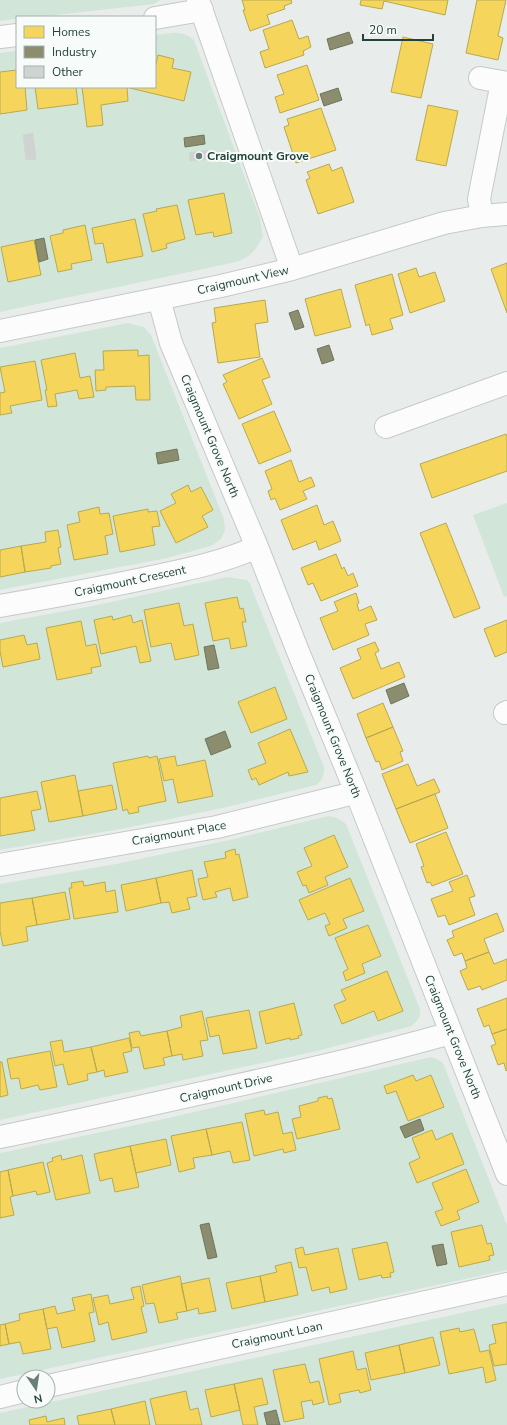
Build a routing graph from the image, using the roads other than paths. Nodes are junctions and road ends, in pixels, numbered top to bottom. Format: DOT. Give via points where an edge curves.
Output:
graph roads {
  1 [pos="200,5"];
  2 [pos="156,18"];
  3 [pos="16,35"];
  4 [pos="0,37"];
  5 [pos="480,78"];
  6 [pos="505,82"];
  7 [pos="507,214"];
  8 [pos="482,216"];
  9 [pos="292,269"];
  10 [pos="159,298"];
  11 [pos="0,331"];
  12 [pos="507,383"];
  13 [pos="386,427"];
  14 [pos="257,547"];
  15 [pos="0,606"];
  16 [pos="356,792"];
  17 [pos="0,865"];
  18 [pos="451,1033"];
  19 [pos="0,1136"];
  20 [pos="507,1174"];
  21 [pos="507,1284"];
  22 [pos="56,1384"];
  23 [pos="16,1393"];
  24 [pos="0,1397"];
  1 -- 2 [label="street"];
  1 -- 9 [label="street"];
  3 -- 4 [label="street"];
  5 -- 6 [label="street"];
  6 -- 8 [label="street" via="479,199"];
  7 -- 8 [label="street, Craigmount View"];
  8 -- 9 [label="street, Craigmount View" via="444,223"];
  9 -- 10 [label="street, Craigmount View"];
  10 -- 11 [label="street, Craigmount View"];
  10 -- 14 [label="street, Craigmount Grove North" via="171,343"];
  12 -- 13 [label="street"];
  14 -- 15 [label="street, Craigmount Crescent" via="236,557 211,564 96,589"];
  14 -- 16 [label="street, Craigmount Grove North"];
  16 -- 17 [label="street, Craigmount Place" via="217,827"];
  16 -- 18 [label="street, Craigmount Grove North"];
  18 -- 19 [label="street, Craigmount Drive" via="331,1064"];
  18 -- 20 [label="street, Craigmount Grove North"];
  21 -- 22 [label="street, Craigmount Loan"];
  23 -- 24 [label="street"];
}
